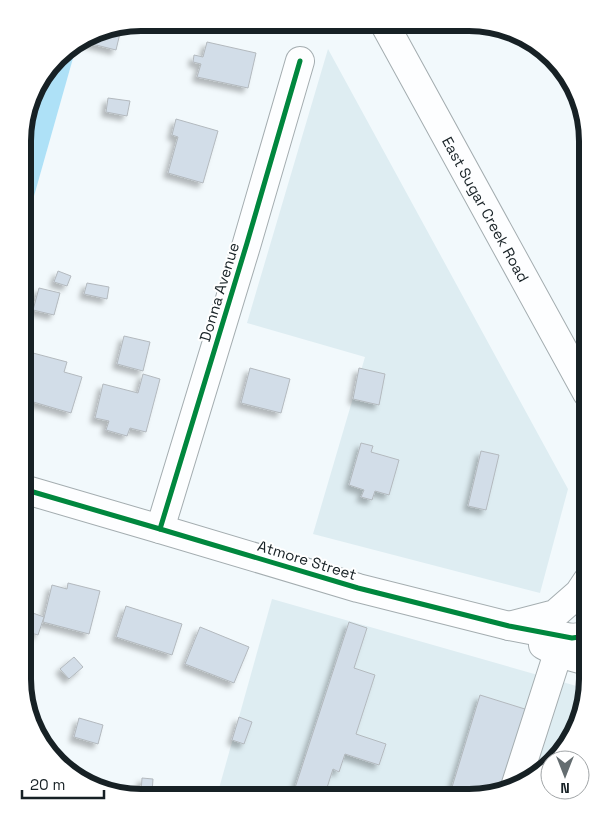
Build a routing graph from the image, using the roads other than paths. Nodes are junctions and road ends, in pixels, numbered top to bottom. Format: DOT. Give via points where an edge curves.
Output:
graph roads {
  1 [pos="388,31"];
  2 [pos="300,61"];
  3 [pos="579,378"];
  4 [pos="31,492"];
  5 [pos="160,529"];
  6 [pos="579,593"];
  7 [pos="509,626"];
  8 [pos="579,637"];
  9 [pos="558,653"];
  10 [pos="579,659"];
  11 [pos="518,777"];
  1 -- 3 [label="street, East Sugar Creek Road"];
  2 -- 5 [label="street, Donna Avenue"];
  4 -- 5 [label="street, Atmore Street"];
  5 -- 7 [label="street, Atmore Street" via="358,588"];
  6 -- 7 [label="street" via="555,614"];
  7 -- 8 [label="street, Atmore Street"];
  7 -- 9 [label="street, Atmore Street"];
  9 -- 10 [label="street, Atmore Street"];
  9 -- 11 [label="street"];
}
